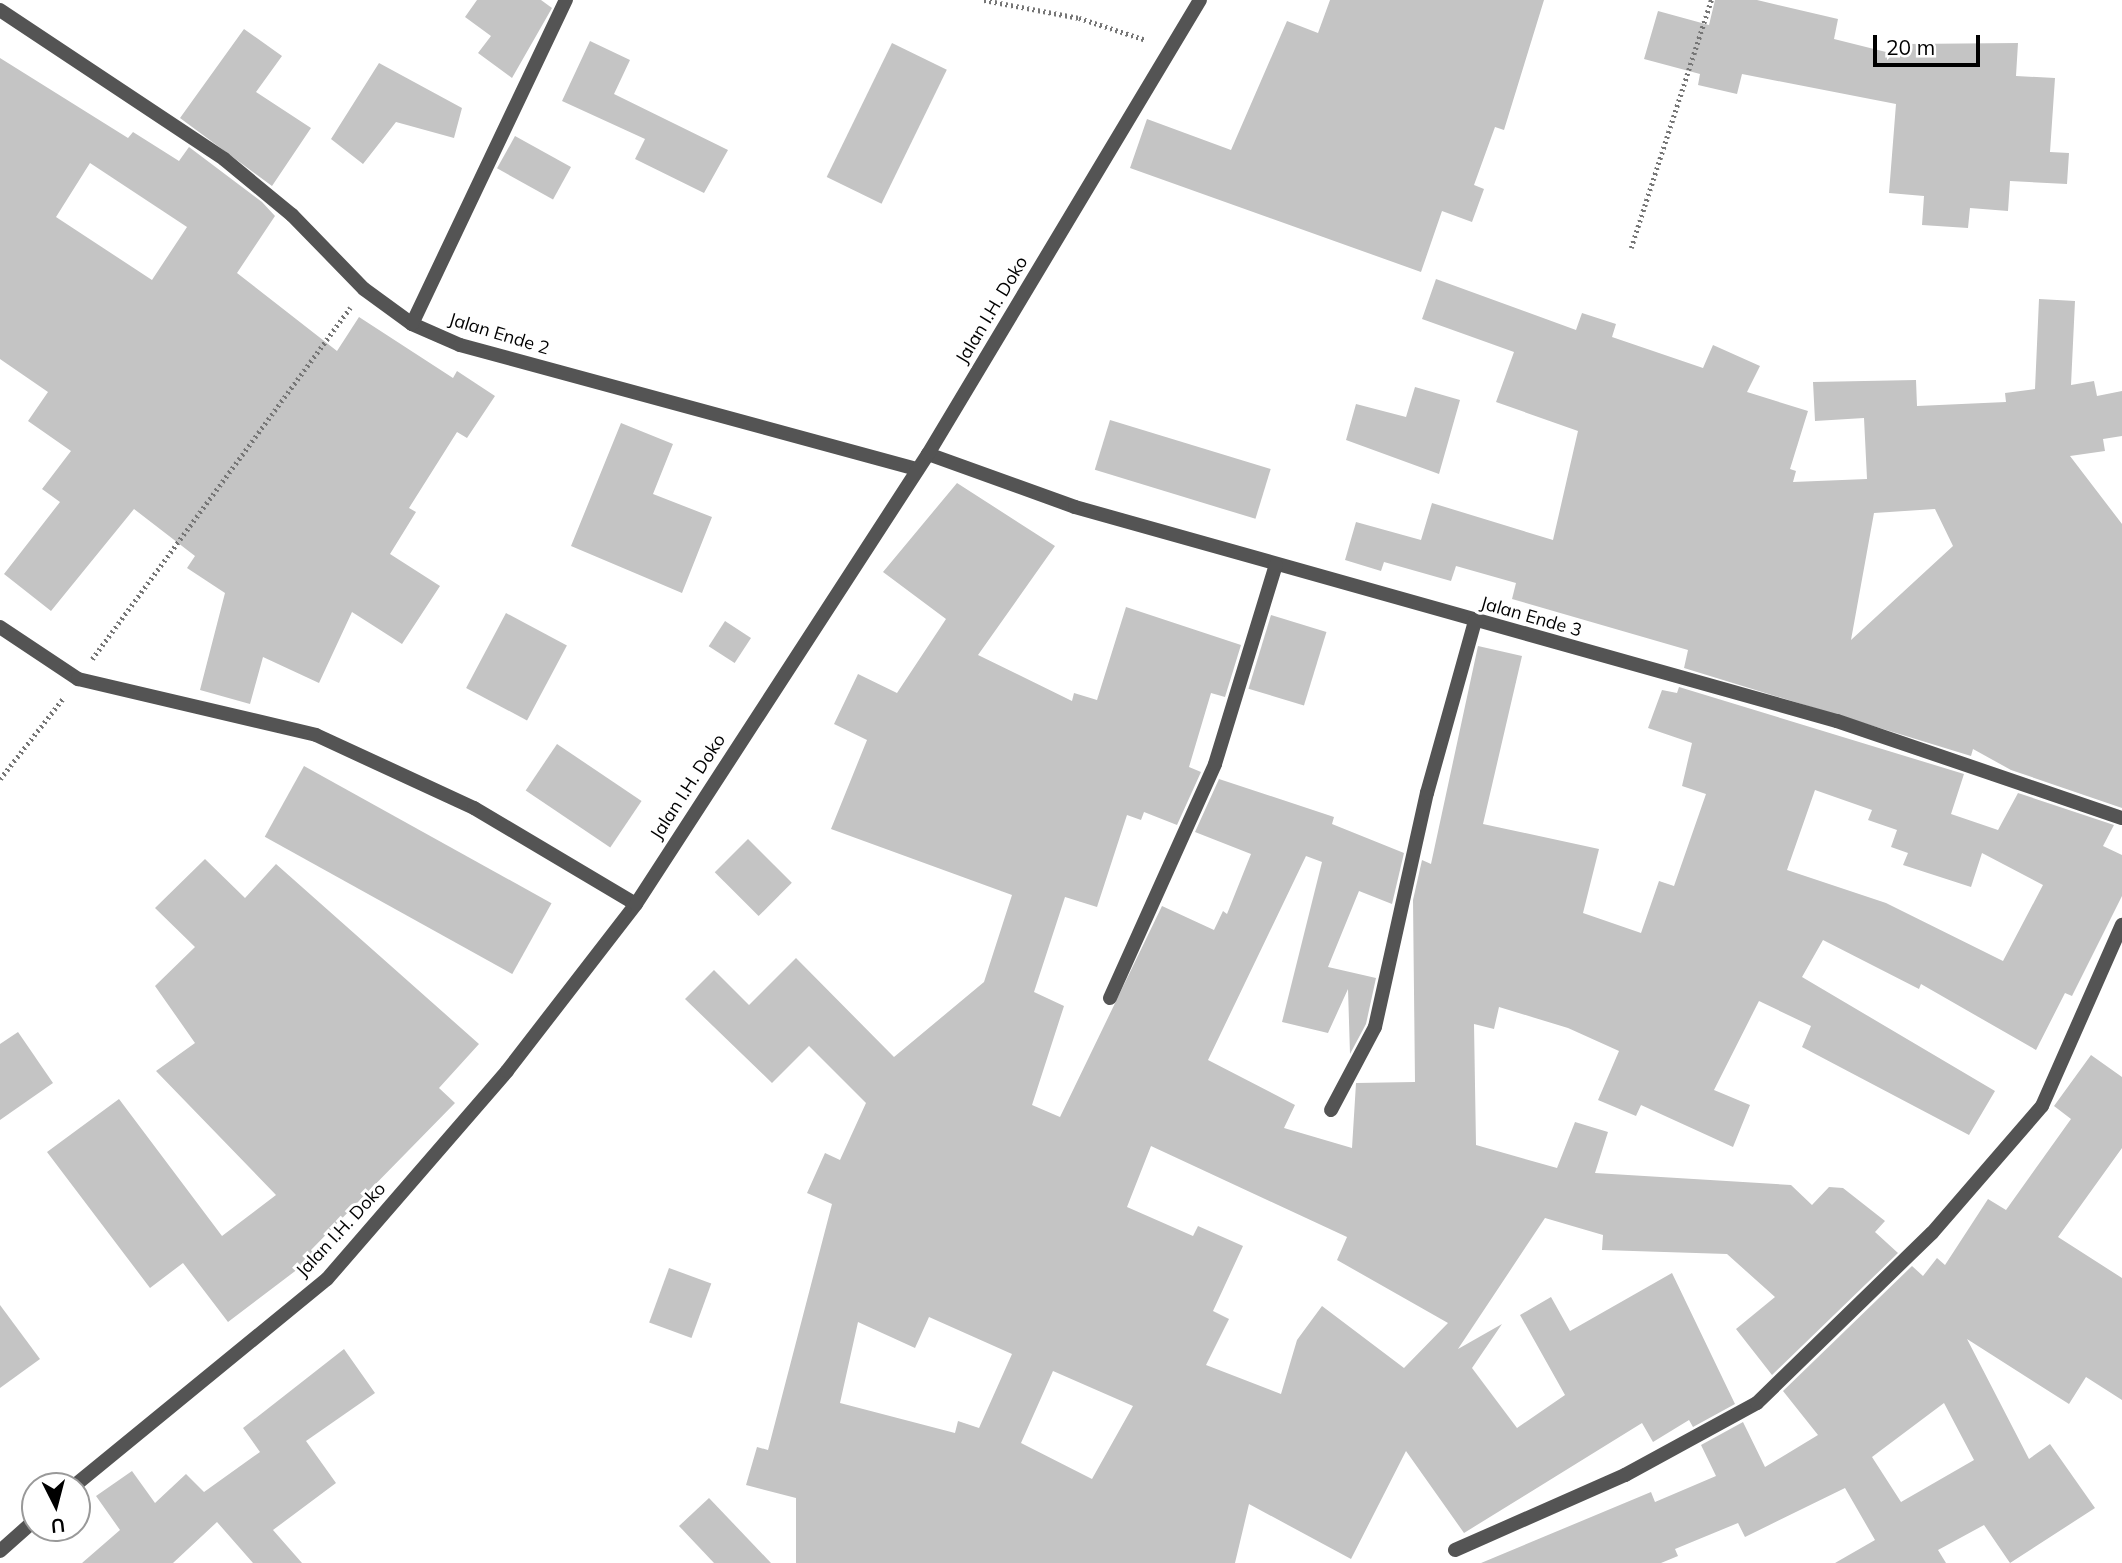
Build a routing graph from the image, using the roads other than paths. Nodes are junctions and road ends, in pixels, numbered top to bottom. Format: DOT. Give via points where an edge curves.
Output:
graph roads {
  1 [pos="566,0"];
  2 [pos="1200,0"];
  3 [pos="0,10"];
  4 [pos="412,324"];
  5 [pos="928,454"];
  6 [pos="916,469"];
  7 [pos="1276,565"];
  8 [pos="1475,621"];
  9 [pos="0,627"];
  10 [pos="2122,818"];
  11 [pos="636,905"];
  12 [pos="2122,925"];
  13 [pos="1110,998"];
  14 [pos="1331,1110"];
  15 [pos="91,1472"];
  16 [pos="21,1532"];
  17 [pos="1455,1550"];
  18 [pos="0,1551"];
  1 -- 4 [label="street"];
  2 -- 5 [label="street, Jalan I.H. Doko"];
  3 -- 4 [label="street, Jalan Ende 2" via="224,159 292,215 364,289"];
  4 -- 6 [label="street, Jalan Ende 2" via="460,345"];
  5 -- 6 [label="street, Jalan I.H. Doko"];
  5 -- 7 [label="street, Jalan Ende 3" via="1075,507"];
  6 -- 11 [label="street, Jalan I.H. Doko"];
  7 -- 8 [label="street, Jalan Ende 3"];
  7 -- 13 [label="street" via="1215,764"];
  8 -- 10 [label="street, Jalan Ende 3" via="1837,721"];
  8 -- 14 [label="street" via="1427,793 1375,1027"];
  9 -- 11 [label="street" via="78,679 316,735 474,808"];
  11 -- 15 [label="street, Jalan I.H. Doko" via="507,1072 327,1279"];
  12 -- 17 [label="street" via="2042,1106 1932,1233 1757,1403 1625,1475"];
  16 -- 18 [label="street"];
}
